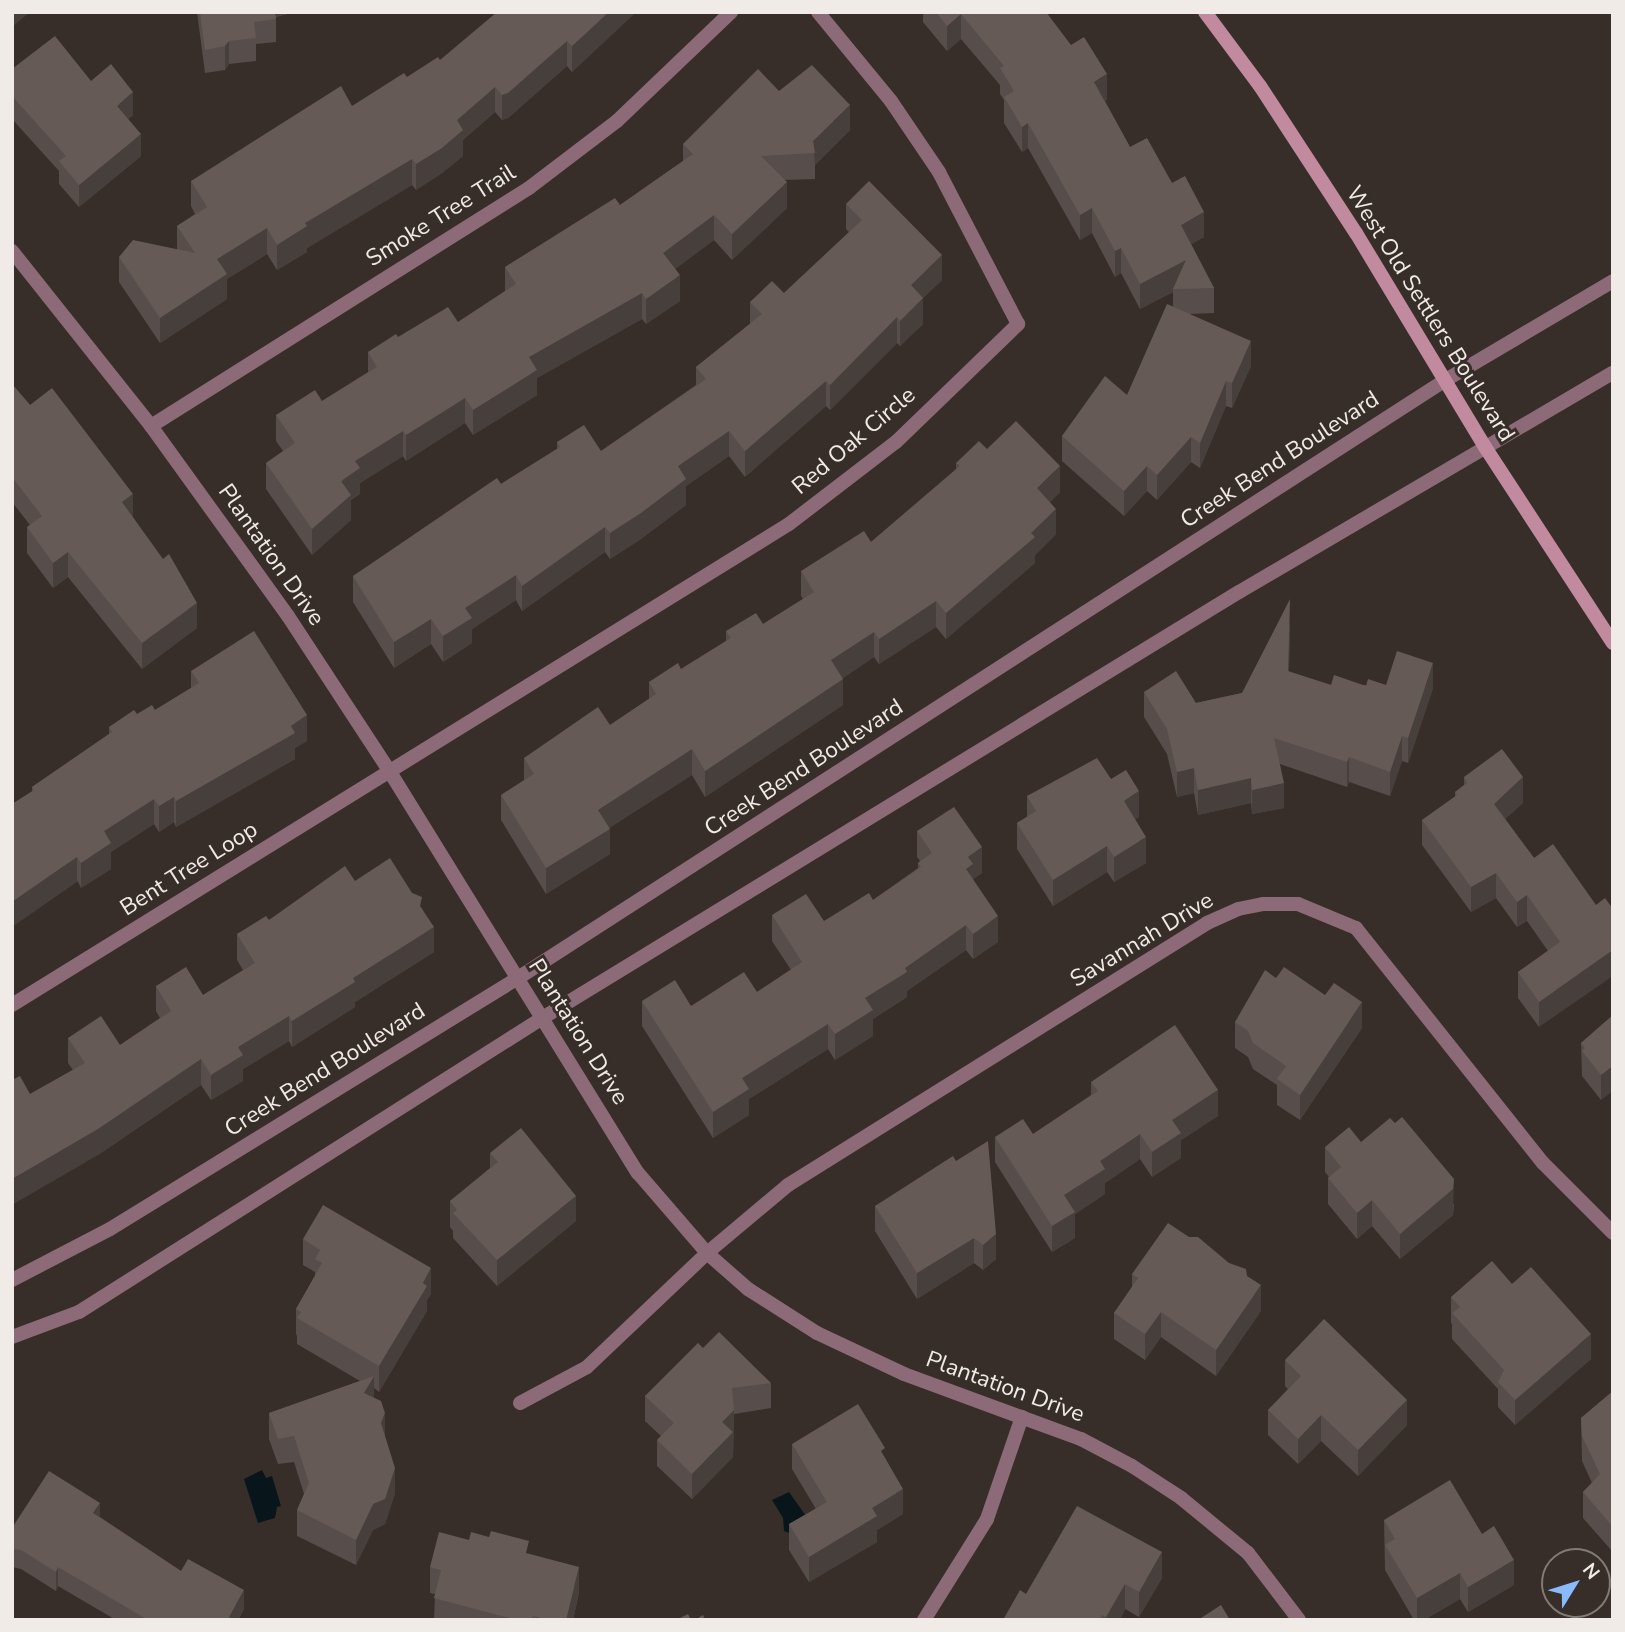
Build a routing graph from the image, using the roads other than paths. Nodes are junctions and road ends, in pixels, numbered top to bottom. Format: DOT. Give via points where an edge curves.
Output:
graph roads {
  1 [pos="731,12"];
  2 [pos="818,12"];
  3 [pos="1205,12"];
  4 [pos="12,251"];
  5 [pos="1613,281"];
  6 [pos="1613,373"];
  7 [pos="1444,381"];
  8 [pos="151,426"];
  9 [pos="1485,447"];
  10 [pos="1613,643"];
  11 [pos="390,772"];
  12 [pos="518,978"];
  13 [pos="12,1005"];
  14 [pos="544,1017"];
  15 [pos="1613,1233"];
  16 [pos="706,1253"];
  17 [pos="12,1279"];
  18 [pos="12,1336"];
  19 [pos="520,1403"];
  20 [pos="1022,1416"];
  21 [pos="924,1620"];
  22 [pos="1298,1620"];
  1 -- 8 [label="street, Smoke Tree Trail" via="617,121 529,188"];
  2 -- 11 [label="street, Red Oak Circle" via="891,101 939,172 1018,324 896,442 833,494"];
  3 -- 7 [label="main road, West Old Settlers Boulevard" via="1282,120"];
  4 -- 8 [label="street, Plantation Drive"];
  5 -- 7 [label="street, Creek Bend Boulevard"];
  6 -- 9 [label="street"];
  7 -- 9 [label="main road, West Old Settlers Boulevard"];
  7 -- 12 [label="street, Creek Bend Boulevard"];
  8 -- 11 [label="street, Plantation Drive" via="288,616"];
  9 -- 10 [label="main road, West Old Settlers Boulevard"];
  9 -- 14 [label="street"];
  11 -- 12 [label="street, Plantation Drive"];
  11 -- 13 [label="street, Bent Tree Loop"];
  12 -- 14 [label="street, Plantation Drive"];
  12 -- 17 [label="street, Creek Bend Boulevard" via="110,1229"];
  14 -- 16 [label="street, Plantation Drive" via="638,1173"];
  14 -- 18 [label="street" via="79,1312"];
  15 -- 16 [label="street, Savannah Drive" via="1544,1163 1356,928 1298,904 1263,904 1207,923 788,1185"];
  16 -- 19 [label="street, Savannah Drive" via="587,1367"];
  16 -- 20 [label="street, Plantation Drive" via="748,1289 817,1333 904,1374"];
  20 -- 21 [label="street" via="987,1518"];
  20 -- 22 [label="street, Plantation Drive" via="1081,1438 1181,1498 1248,1553"];
}
